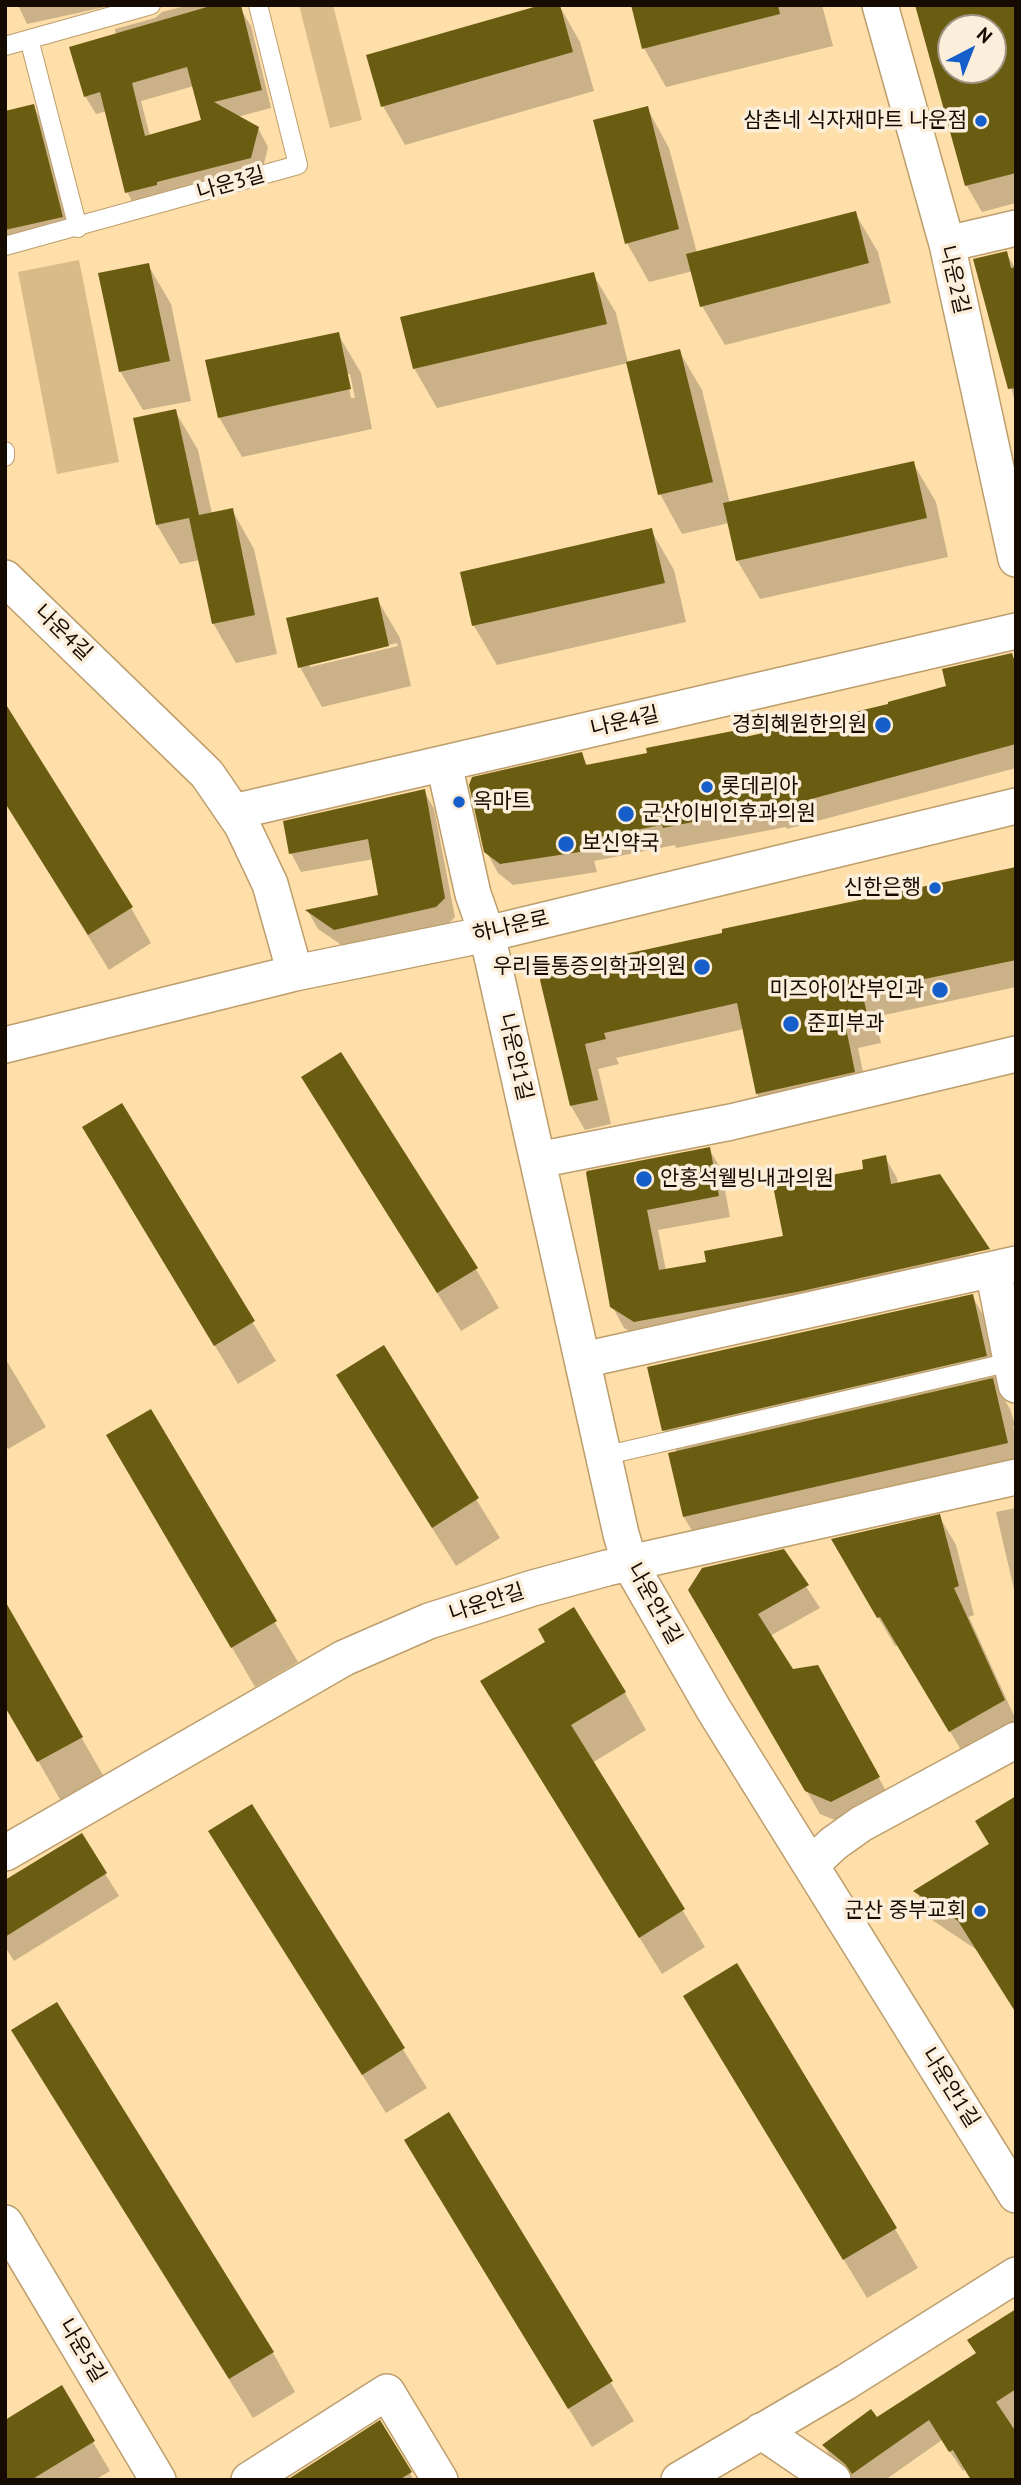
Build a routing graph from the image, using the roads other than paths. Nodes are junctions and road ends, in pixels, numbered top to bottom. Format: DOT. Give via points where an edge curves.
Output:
graph roads {
  1 [pos="151,5"];
  2 [pos="258,5"];
  3 [pos="880,5"];
  4 [pos="29,39"];
  5 [pos="5,46"];
  6 [pos="78,228"];
  7 [pos="1016,228"];
  8 [pos="947,244"];
  9 [pos="5,246"];
  10 [pos="5,451"];
  11 [pos="5,457"];
  12 [pos="1016,559"];
  13 [pos="5,578"];
  14 [pos="1016,631"];
  15 [pos="444,764"];
  16 [pos="1016,806"];
  17 [pos="233,812"];
  18 [pos="487,934"];
  19 [pos="295,973"];
  20 [pos="5,1045"];
  21 [pos="1016,1054"];
  22 [pos="538,1160"];
  23 [pos="1004,1267"];
  24 [pos="583,1360"];
  25 [pos="1013,1373"];
  26 [pos="603,1456"];
  27 [pos="1016,1477"];
  28 [pos="630,1564"];
  29 [pos="1016,1740"];
  30 [pos="5,1853"];
  31 [pos="811,1865"];
  32 [pos="1016,2195"];
  33 [pos="5,2223"];
  34 [pos="1016,2275"];
  35 [pos="761,2431"];
  36 [pos="158,2480"];
  37 [pos="249,2480"];
  38 [pos="440,2480"];
  39 [pos="678,2480"];
  40 [pos="833,2480"];
  1 -- 4 [label="lane"];
  2 -- 6 [label="lane, 나운3길" via="298,165"];
  3 -- 8 [label="street, 나운2길"];
  4 -- 5 [label="lane"];
  4 -- 6 [label="lane"];
  6 -- 9 [label="lane, 나운3길"];
  7 -- 8 [label="street"];
  8 -- 12 [label="street, 나운2길"];
  10 -- 11 [label="lane"];
  13 -- 17 [label="street, 나운4길" via="207,774"];
  14 -- 15 [label="street, 나운4길"];
  15 -- 17 [label="street, 나운4길"];
  15 -- 18 [label="street, 나운안1길" via="473,894"];
  16 -- 18 [label="street, 하나운로"];
  17 -- 19 [label="street, 나운4길" via="270,884"];
  18 -- 19 [label="street, 하나운로"];
  18 -- 22 [label="street, 나운안1길"];
  19 -- 20 [label="street, 하나운로"];
  21 -- 22 [label="street" via="731,1122"];
  22 -- 24 [label="street, 나운안1길"];
  23 -- 24 [label="street"];
  23 -- 25 [label="street"];
  24 -- 26 [label="street, 나운안1길"];
  25 -- 26 [label="lane"];
  26 -- 28 [label="street, 나운안1길"];
  27 -- 28 [label="street, 나운안길"];
  28 -- 30 [label="street, 나운안길" via="429,1621 344,1658"];
  28 -- 31 [label="street, 나운안1길"];
  29 -- 31 [label="street" via="861,1824"];
  31 -- 32 [label="street, 나운안1길"];
  33 -- 36 [label="street, 나운5길"];
  34 -- 35 [label="street"];
  35 -- 39 [label="street"];
  35 -- 40 [label="street"];
  37 -- 38 [label="street" via="387,2392"];
}
